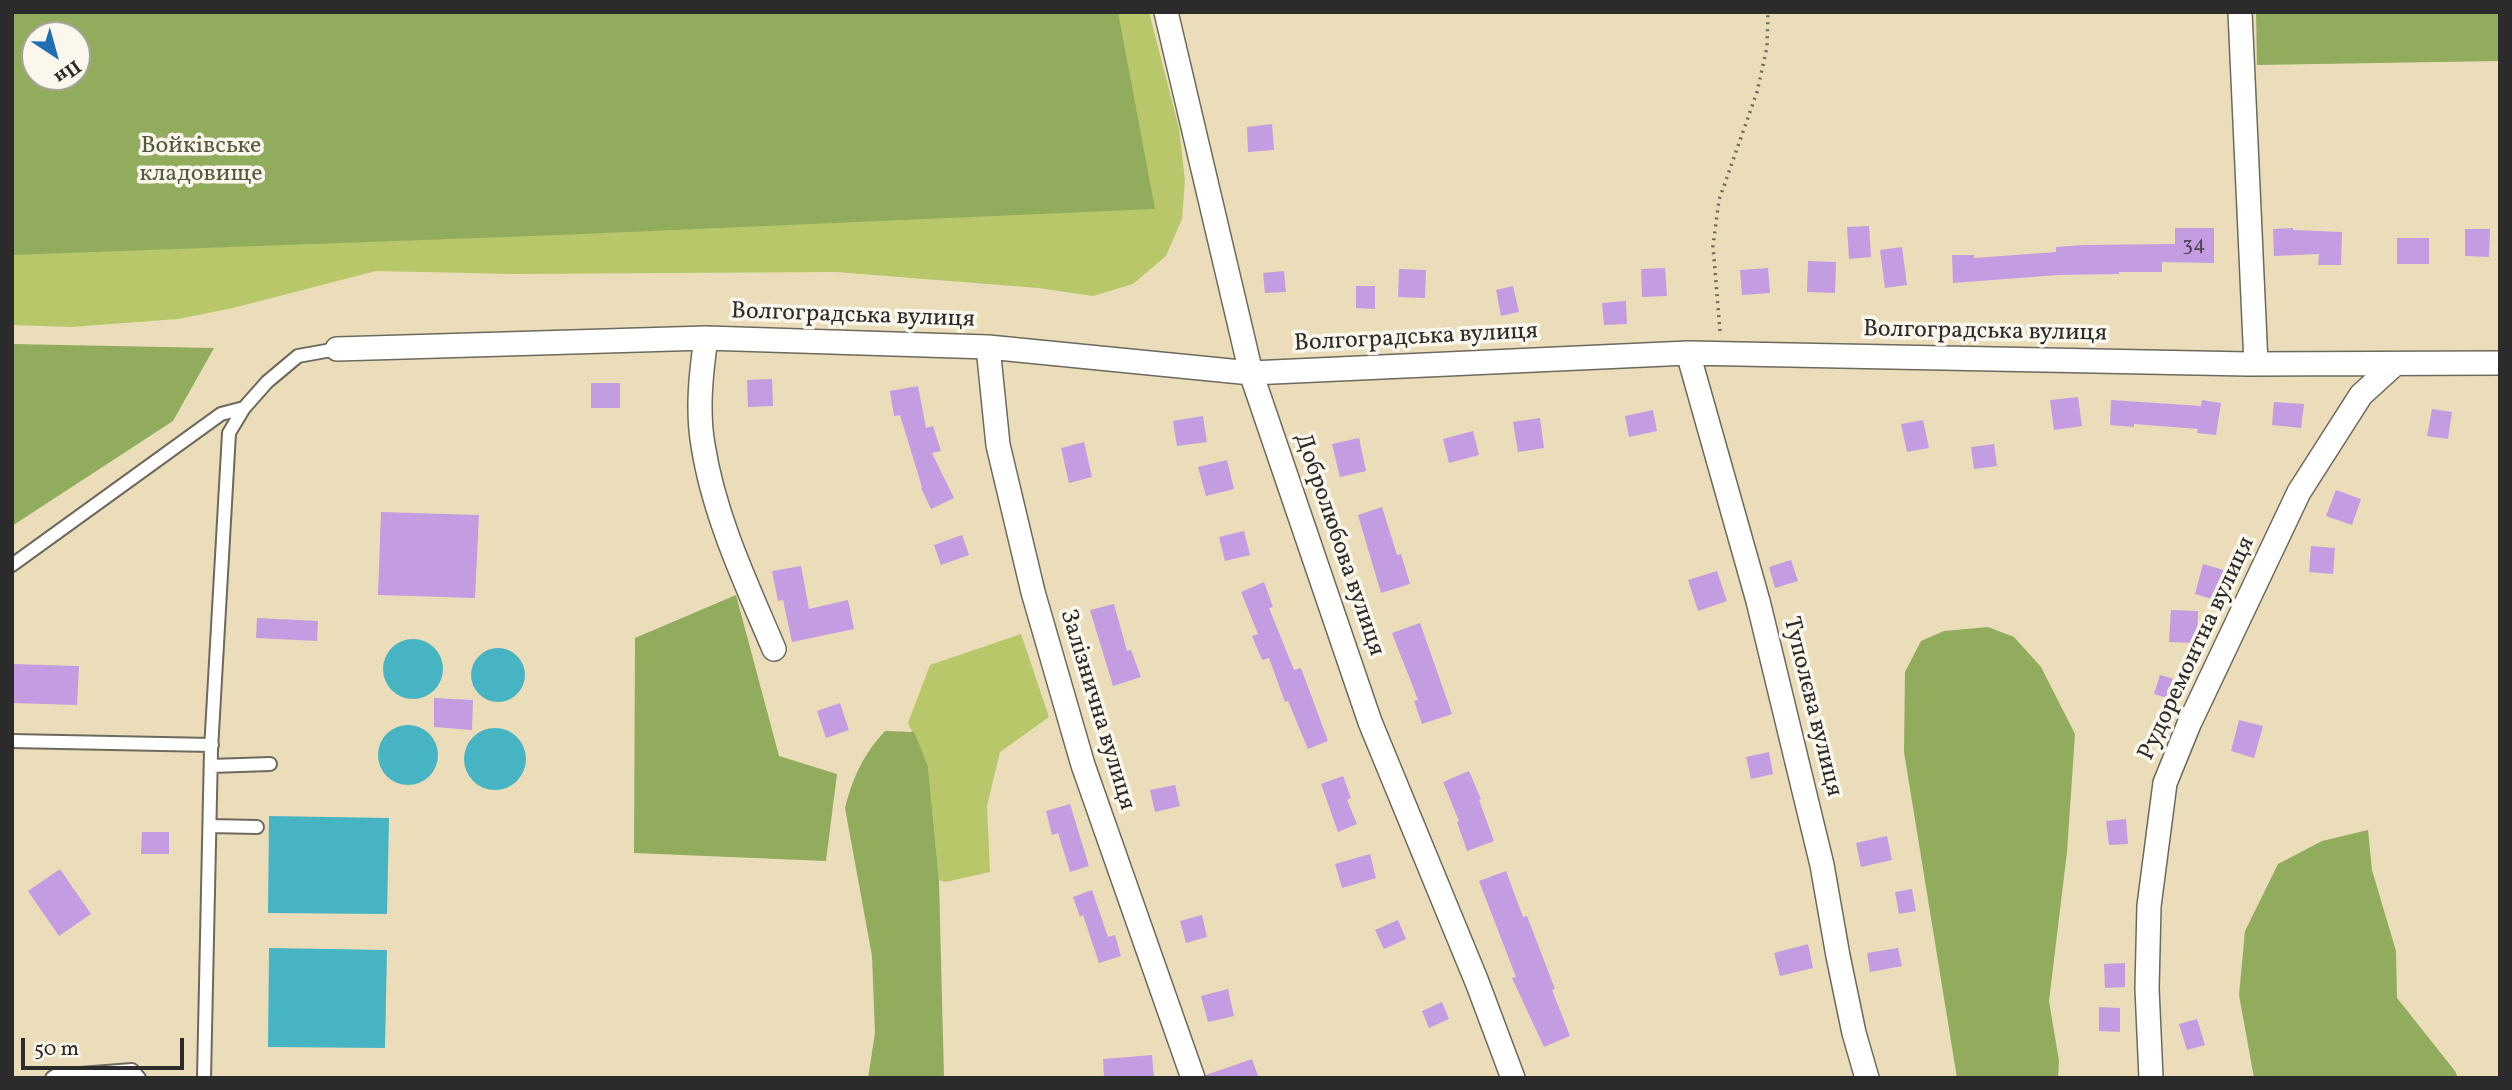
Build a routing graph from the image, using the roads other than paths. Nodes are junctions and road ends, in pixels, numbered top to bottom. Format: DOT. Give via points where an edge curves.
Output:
graph roads {
  1 [pos="1166,12"];
  2 [pos="2240,12"];
  3 [pos="706,338"];
  4 [pos="988,347"];
  5 [pos="337,349"];
  6 [pos="1688,353"];
  7 [pos="2500,363"];
  8 [pos="2256,364"];
  9 [pos="2395,364"];
  10 [pos="1251,373"];
  11 [pos="244,408"];
  12 [pos="12,565"];
  13 [pos="774,649"];
  14 [pos="12,741"];
  15 [pos="212,745"];
  16 [pos="270,764"];
  17 [pos="211,766"];
  18 [pos="210,826"];
  19 [pos="257,827"];
  20 [pos="52,1078"];
  21 [pos="139,1078"];
  22 [pos="204,1078"];
  23 [pos="1193,1078"];
  24 [pos="1513,1078"];
  25 [pos="1867,1078"];
  26 [pos="2151,1078"];
  1 -- 10 [label="street, Добролюбова вулиця"];
  2 -- 8 [label="street"];
  3 -- 4 [label="street, Волгоградська вулиця"];
  3 -- 5 [label="street, Волгоградська вулиця"];
  3 -- 13 [label="street" via="702,443 710,482"];
  4 -- 10 [label="street, Волгоградська вулиця"];
  4 -- 23 [label="street, Залізнична вулиця" via="998,445 1033,592 1083,765"];
  5 -- 11 [label="lane" via="298,356"];
  6 -- 8 [label="street, Волгоградська вулиця"];
  6 -- 10 [label="street, Волгоградська вулиця"];
  6 -- 25 [label="street, Туполєва вулиця" via="1758,601 1822,865"];
  7 -- 9 [label="street, Волгоградська вулиця"];
  8 -- 9 [label="street, Волгоградська вулиця"];
  9 -- 26 [label="street, Рудоремонтна вулиця" via="2361,395 2299,492 2165,783 2149,906"];
  10 -- 24 [label="street, Добролюбова вулиця" via="1370,722"];
  11 -- 12 [label="lane" via="221,414"];
  11 -- 15 [label="lane" via="229,433"];
  14 -- 15 [label="lane"];
  15 -- 17 [label="lane"];
  16 -- 17 [label="lane"];
  17 -- 18 [label="lane"];
  18 -- 19 [label="lane"];
  18 -- 22 [label="lane"];
  20 -- 21 [label="lane" via="132,1070"];
}
